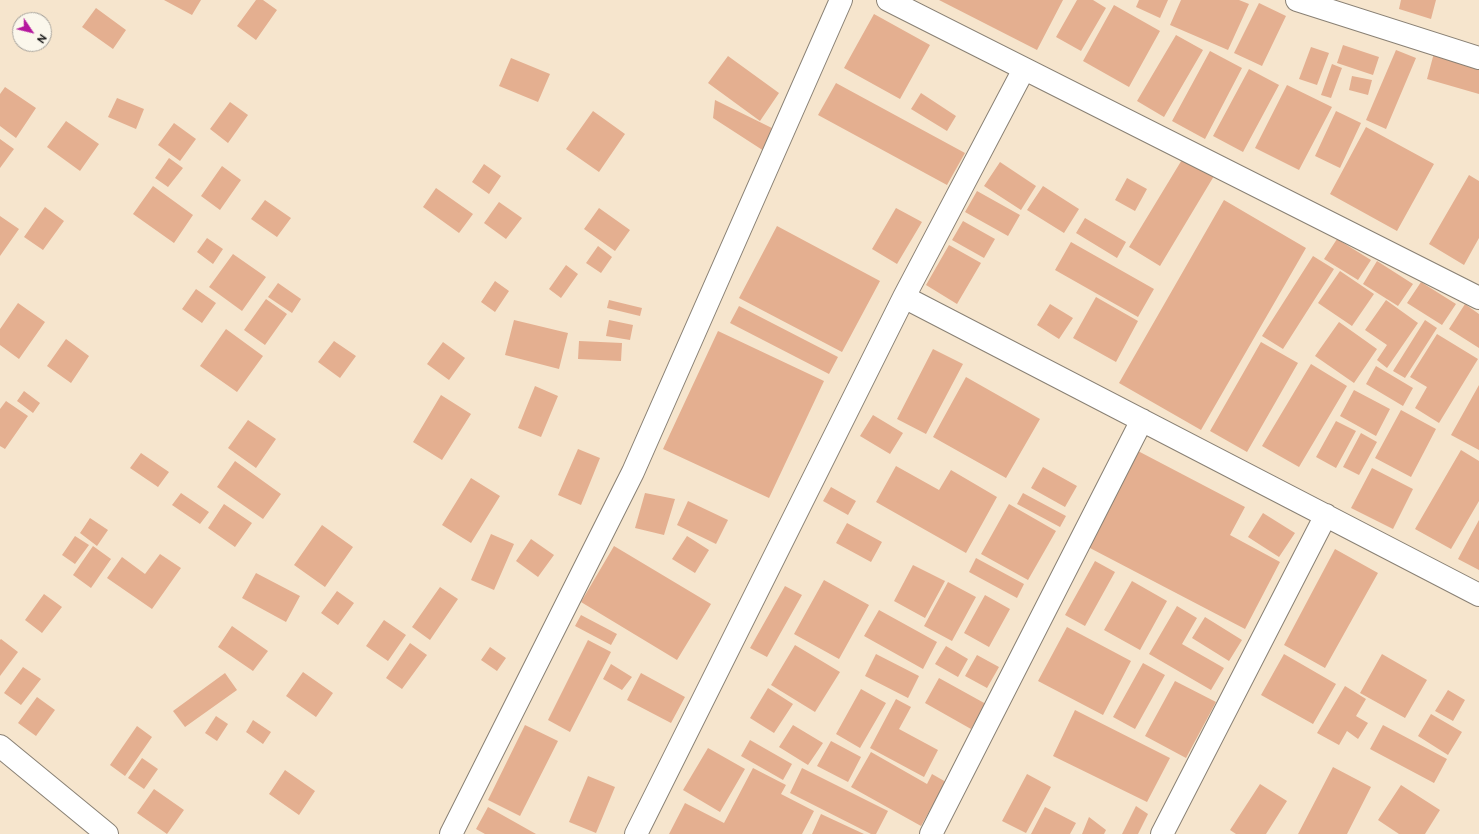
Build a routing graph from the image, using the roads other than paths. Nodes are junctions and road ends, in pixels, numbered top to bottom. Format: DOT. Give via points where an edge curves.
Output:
graph roads {
  1 [pos="841,0"];
  2 [pos="888,0"];
  3 [pos="1297,0"];
  4 [pos="1479,58"];
  5 [pos="1024,69"];
  6 [pos="904,296"];
  7 [pos="1479,298"];
  8 [pos="1142,420"];
  9 [pos="1326,515"];
  10 [pos="1479,595"];
  11 [pos="0,746"];
  12 [pos="107,834"];
  13 [pos="451,834"];
  14 [pos="636,834"];
  15 [pos="931,834"];
  16 [pos="1162,834"];
  1 -- 13 [label="street" via="633,472"];
  2 -- 5 [label="street"];
  3 -- 4 [label="street"];
  5 -- 6 [label="street"];
  5 -- 7 [label="street"];
  6 -- 8 [label="street"];
  6 -- 14 [label="street"];
  8 -- 9 [label="street"];
  8 -- 15 [label="street"];
  9 -- 10 [label="street"];
  9 -- 16 [label="street"];
  11 -- 12 [label="street"];
}
